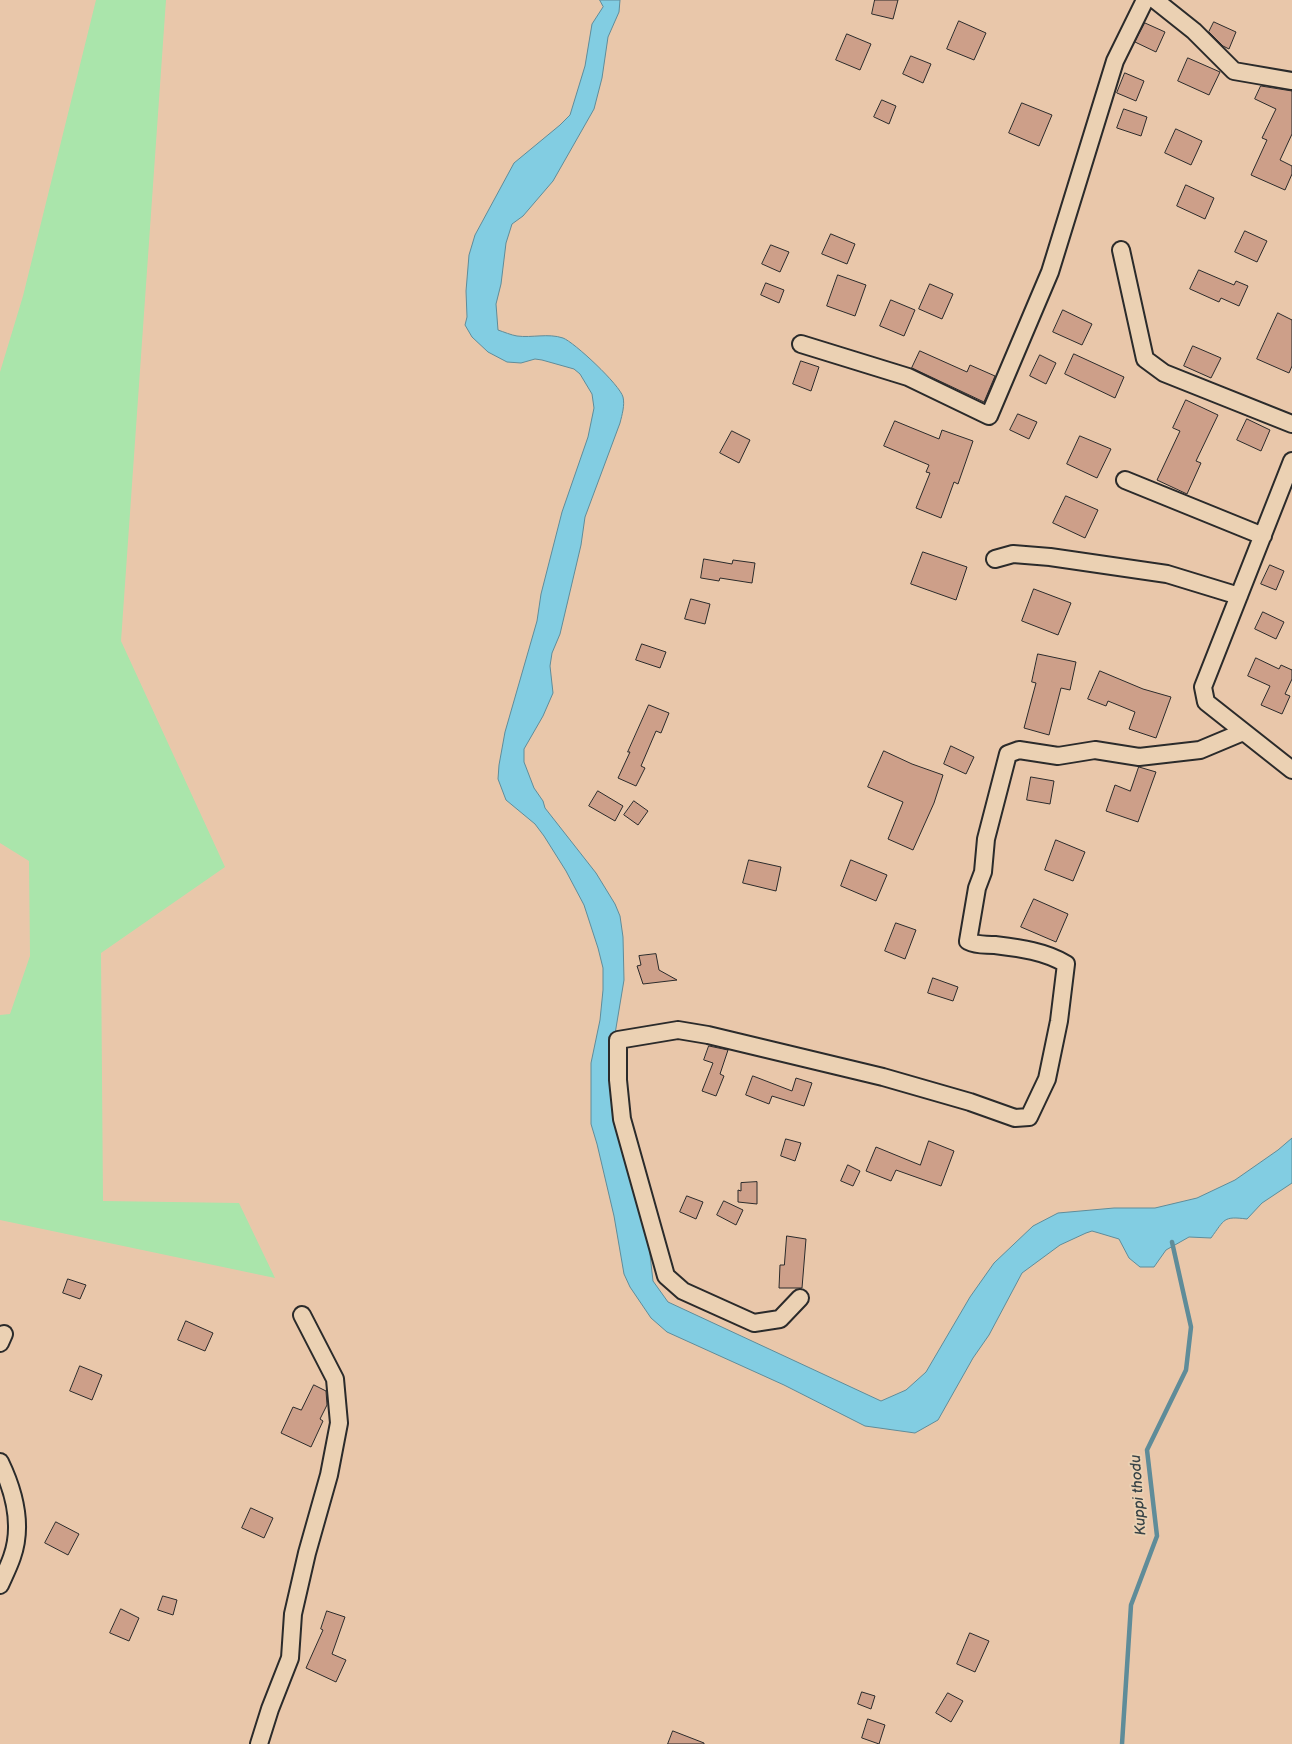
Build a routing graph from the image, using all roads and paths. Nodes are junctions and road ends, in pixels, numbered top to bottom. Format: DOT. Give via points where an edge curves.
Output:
graph roads {
  1 [pos="1145,0"];
  2 [pos="1154,0"];
  3 [pos="1292,81"];
  4 [pos="1121,250"];
  5 [pos="801,344"];
  6 [pos="1292,424"];
  7 [pos="1292,461"];
  8 [pos="1125,480"];
  9 [pos="1263,536"];
  10 [pos="996,559"];
  11 [pos="1239,596"];
  12 [pos="1243,732"];
  13 [pos="1292,770"];
  14 [pos="800,1298"];
  15 [pos="302,1315"];
  16 [pos="0,1462"];
  17 [pos="0,1585"];
  18 [pos="259,1744"];
  1 -- 5 [label="street" via="1116,61 1050,272 989,416 908,377"];
  2 -- 3 [label="street" via="1194,31 1234,72"];
  4 -- 6 [label="street" via="1145,358 1164,373"];
  7 -- 9 [label="street"];
  8 -- 9 [label="street"];
  9 -- 11 [label="street"];
  10 -- 11 [label="street" via="1013,554 1050,556 1167,574"];
  11 -- 12 [label="street" via="1203,687 1206,702"];
  12 -- 13 [label="street"];
  12 -- 14 [label="street" via="1200,750 1139,757 1095,750 1058,756 1019,750 1008,754 986,839 983,872 968,941 976,945 1023,949 1054,956 1066,964 1047,1079 1029,1117 1015,1118 883,1077 708,1035 678,1030 618,1040 622,1119 666,1276 683,1291 754,1323 780,1320"];
  15 -- 18 [label="street" via="335,1379 339,1423 293,1614 290,1658"];
  16 -- 17 [label="street" via="10,1482 18,1528 13,1556"];
}
